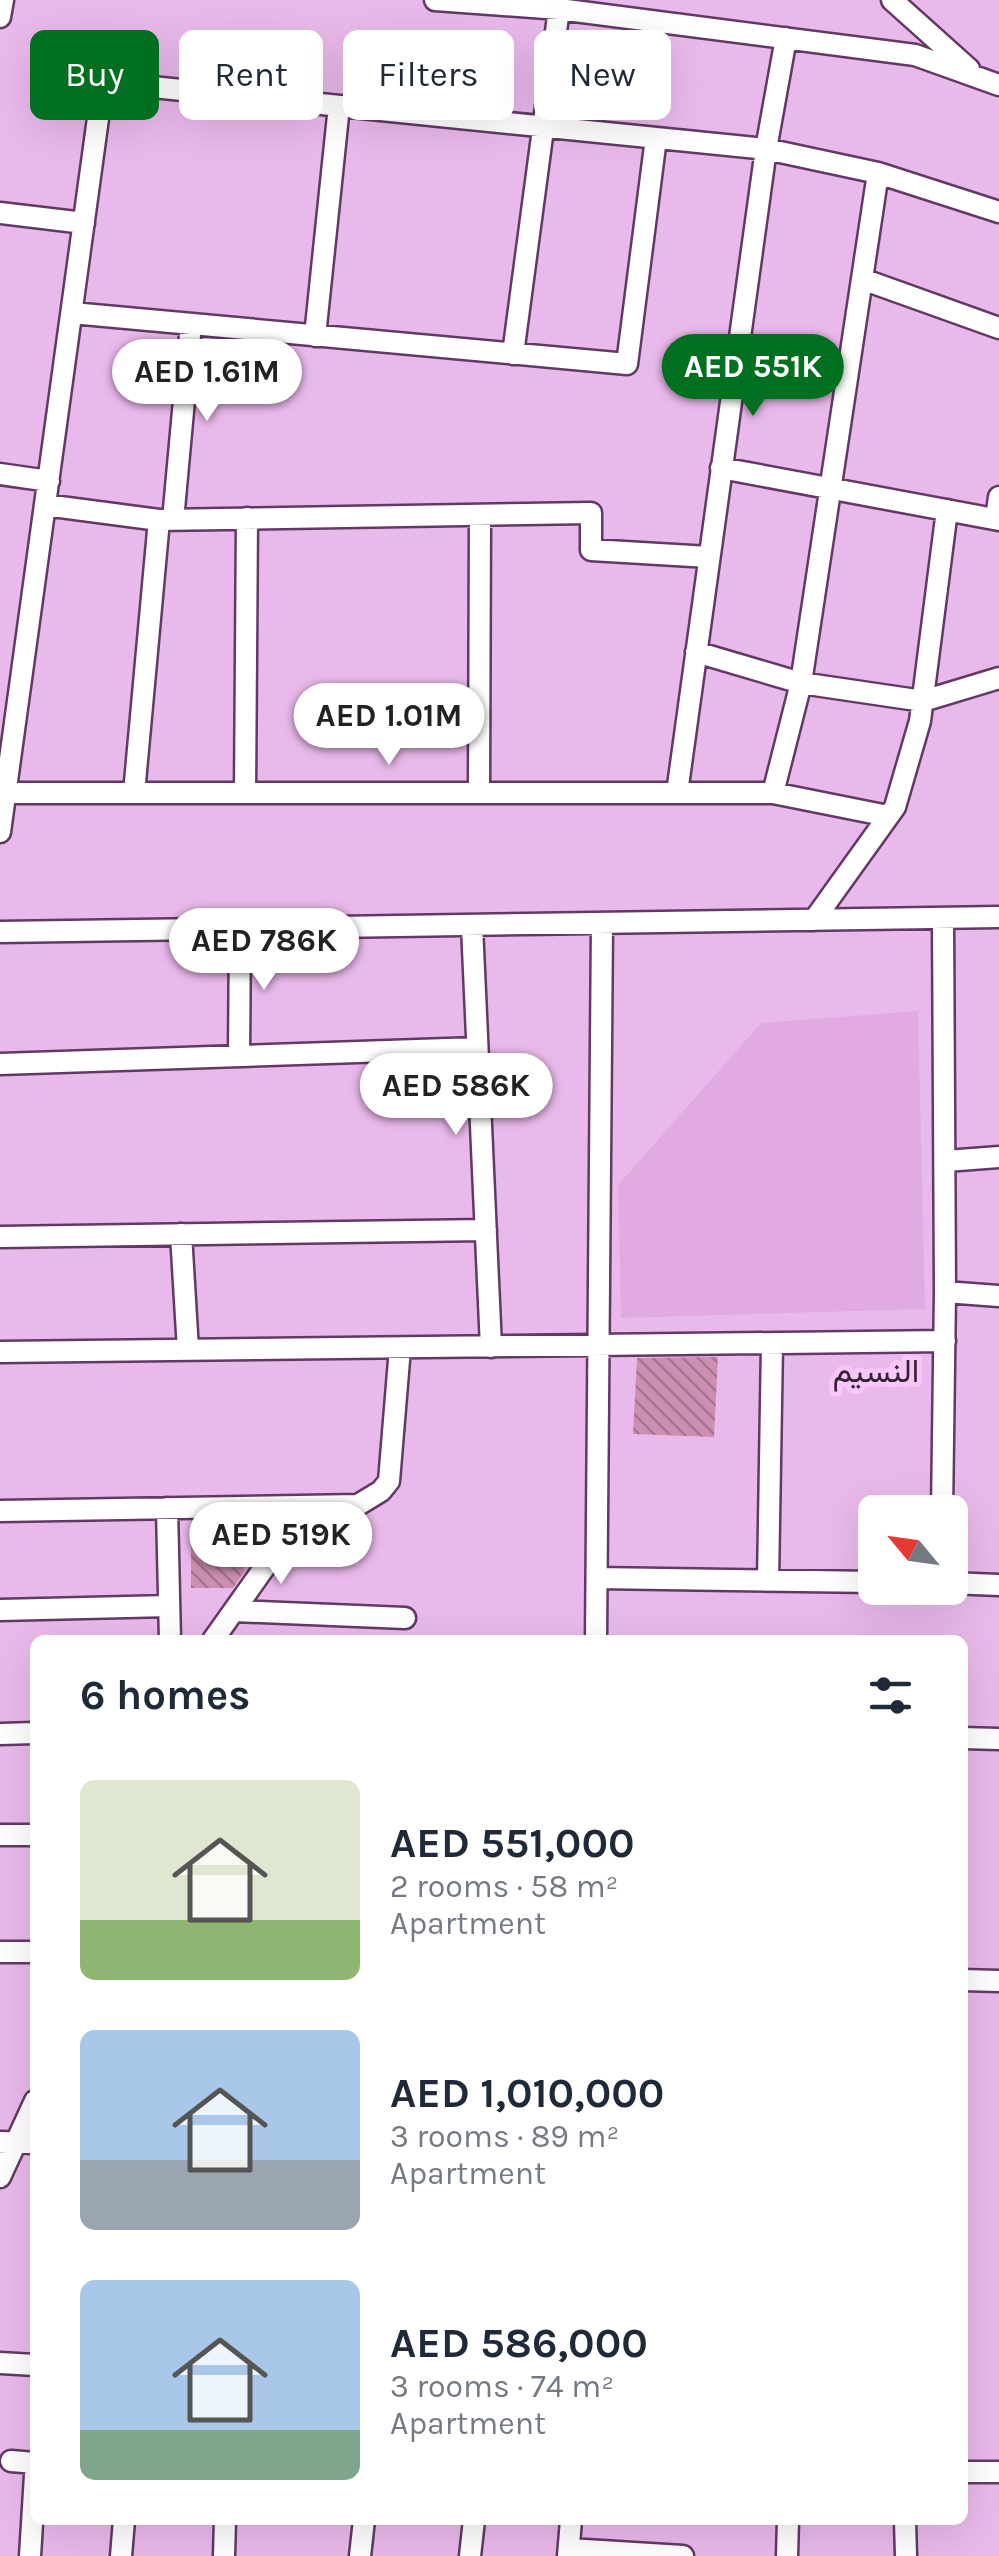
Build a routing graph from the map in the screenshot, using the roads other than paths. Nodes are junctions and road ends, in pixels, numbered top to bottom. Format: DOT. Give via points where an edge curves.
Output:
graph roads {
  1 [pos="2,0"];
  2 [pos="435,0"];
  3 [pos="892,0"];
  4 [pos="560,9"];
  5 [pos="0,17"];
  6 [pos="786,38"];
  7 [pos="989,81"];
  8 [pos="339,106"];
  9 [pos="542,127"];
  10 [pos="656,138"];
  11 [pos="766,149"];
  12 [pos="878,173"];
  13 [pos="0,212"];
  14 [pos="999,212"];
  15 [pos="84,223"];
  16 [pos="862,278"];
  17 [pos="72,313"];
  18 [pos="191,324"];
  19 [pos="999,328"];
  20 [pos="315,336"];
  21 [pos="513,354"];
  22 [pos="722,468"];
  23 [pos="0,474"];
  24 [pos="49,481"];
  25 [pos="830,488"];
  26 [pos="999,497"];
  27 [pos="45,505"];
  28 [pos="947,510"];
  29 [pos="480,514"];
  30 [pos="247,518"];
  31 [pos="998,519"];
  32 [pos="166,520"];
  33 [pos="709,558"];
  34 [pos="696,652"];
  35 [pos="999,678"];
  36 [pos="801,683"];
  37 [pos="923,701"];
  38 [pos="6,793"];
  39 [pos="134,793"];
  40 [pos="244,793"];
  41 [pos="480,793"];
  42 [pos="676,793"];
  43 [pos="773,793"];
  44 [pos="888,816"];
  45 [pos="0,832"];
  46 [pos="999,917"];
  47 [pos="943,918"];
  48 [pos="814,920"];
  49 [pos="602,924"];
  50 [pos="472,926"];
  51 [pos="240,929"];
  52 [pos="0,932"];
  53 [pos="477,1048"];
  54 [pos="238,1056"];
  55 [pos="0,1064"];
  56 [pos="999,1158"];
  57 [pos="946,1161"];
  58 [pos="486,1230"];
  59 [pos="181,1234"];
  60 [pos="0,1238"];
  61 [pos="946,1292"];
  62 [pos="999,1296"];
  63 [pos="945,1341"];
  64 [pos="772,1344"];
  65 [pos="599,1346"];
  66 [pos="491,1347"];
  67 [pos="400,1348"];
  68 [pos="188,1350"];
  69 [pos="0,1352"];
  70 [pos="942,1495"];
  71 [pos="308,1506"];
  72 [pos="167,1508"];
  73 [pos="0,1511"];
  74 [pos="597,1578"];
  75 [pos="768,1581"];
  76 [pos="858,1582"];
  77 [pos="968,1585"];
  78 [pos="999,1586"];
  79 [pos="169,1606"];
  80 [pos="0,1610"];
  81 [pos="234,1611"];
  82 [pos="405,1618"];
  83 [pos="170,1635"];
  84 [pos="217,1635"];
  85 [pos="596,1635"];
  86 [pos="30,1733"];
  87 [pos="0,1734"];
  88 [pos="968,1738"];
  89 [pos="999,1739"];
  90 [pos="0,1835"];
  91 [pos="30,1836"];
  92 [pos="0,1952"];
  93 [pos="30,1952"];
  94 [pos="968,1980"];
  95 [pos="999,1980"];
  96 [pos="30,2113"];
  97 [pos="18,2142"];
  98 [pos="0,2177"];
  99 [pos="0,2363"];
  100 [pos="30,2365"];
  101 [pos="12,2461"];
  102 [pos="30,2463"];
  103 [pos="968,2472"];
  104 [pos="999,2472"];
  105 [pos="32,2525"];
  106 [pos="124,2525"];
  107 [pos="224,2525"];
  108 [pos="363,2525"];
  109 [pos="473,2525"];
  110 [pos="570,2525"];
  111 [pos="788,2525"];
  112 [pos="905,2525"];
  113 [pos="568,2552"];
  114 [pos="30,2556"];
  115 [pos="121,2556"];
  116 [pos="224,2556"];
  117 [pos="360,2556"];
  118 [pos="470,2556"];
  119 [pos="682,2556"];
  120 [pos="787,2556"];
  121 [pos="906,2556"];
  1 -- 5 [label="street"];
  2 -- 4 [label="street"];
  3 -- 7 [label="street"];
  4 -- 6 [label="street"];
  4 -- 9 [label="street"];
  6 -- 7 [label="street" via="915,55"];
  6 -- 11 [label="street"];
  8 -- 9 [label="street"];
  8 -- 15 [label="street" via="103,82"];
  8 -- 20 [label="street"];
  9 -- 10 [label="street"];
  9 -- 21 [label="street"];
  10 -- 11 [label="street"];
  10 -- 21 [label="street" via="627,364"];
  11 -- 12 [label="street"];
  11 -- 22 [label="street"];
  12 -- 14 [label="street"];
  12 -- 16 [label="street"];
  13 -- 15 [label="street"];
  15 -- 17 [label="street"];
  16 -- 19 [label="street"];
  16 -- 25 [label="street"];
  17 -- 18 [label="street"];
  17 -- 24 [label="street"];
  18 -- 20 [label="street"];
  18 -- 32 [label="street"];
  20 -- 21 [label="street"];
  22 -- 25 [label="street"];
  22 -- 33 [label="street"];
  23 -- 24 [label="street"];
  24 -- 27 [label="street"];
  25 -- 28 [label="street"];
  25 -- 36 [label="street"];
  26 -- 31 [label="street"];
  27 -- 32 [label="street"];
  27 -- 38 [label="street"];
  28 -- 31 [label="street"];
  28 -- 37 [label="street"];
  29 -- 30 [label="street"];
  29 -- 33 [label="street" via="591,513 591,550"];
  29 -- 41 [label="street"];
  30 -- 32 [label="street"];
  30 -- 40 [label="street"];
  32 -- 39 [label="street"];
  33 -- 34 [label="street"];
  34 -- 36 [label="street"];
  34 -- 42 [label="street"];
  35 -- 37 [label="street"];
  36 -- 37 [label="street"];
  36 -- 43 [label="street"];
  37 -- 44 [label="street"];
  38 -- 39 [label="street"];
  38 -- 45 [label="street"];
  39 -- 40 [label="street"];
  40 -- 41 [label="street"];
  41 -- 42 [label="street"];
  42 -- 43 [label="street"];
  43 -- 44 [label="street"];
  44 -- 48 [label="street"];
  46 -- 47 [label="street"];
  47 -- 48 [label="street"];
  47 -- 57 [label="street"];
  48 -- 49 [label="street"];
  49 -- 50 [label="street"];
  49 -- 65 [label="street"];
  50 -- 51 [label="street"];
  50 -- 53 [label="street"];
  51 -- 52 [label="street"];
  51 -- 54 [label="street"];
  53 -- 54 [label="street"];
  53 -- 58 [label="street"];
  54 -- 55 [label="street"];
  56 -- 57 [label="street"];
  57 -- 61 [label="street"];
  58 -- 59 [label="street"];
  58 -- 66 [label="street"];
  59 -- 60 [label="street"];
  59 -- 68 [label="street"];
  61 -- 62 [label="street"];
  61 -- 63 [label="street"];
  63 -- 64 [label="street"];
  63 -- 70 [label="street"];
  64 -- 65 [label="street"];
  64 -- 75 [label="street"];
  65 -- 66 [label="street"];
  65 -- 74 [label="street"];
  66 -- 67 [label="street"];
  67 -- 68 [label="street"];
  67 -- 71 [label="street" via="389,1480 358,1505"];
  68 -- 69 [label="street"];
  71 -- 72 [label="street"];
  71 -- 81 [label="street"];
  72 -- 73 [label="street"];
  72 -- 79 [label="street"];
  74 -- 75 [label="street"];
  74 -- 85 [label="street"];
  75 -- 76 [label="street"];
  77 -- 78 [label="street"];
  79 -- 80 [label="street"];
  79 -- 83 [label="street"];
  81 -- 82 [label="street"];
  81 -- 84 [label="street"];
  86 -- 87 [label="street"];
  88 -- 89 [label="street"];
  90 -- 91 [label="street"];
  92 -- 93 [label="street"];
  94 -- 95 [label="street"];
  96 -- 97 [label="street"];
  97 -- 98 [label="street"];
  99 -- 100 [label="street"];
  101 -- 102 [label="street"];
  103 -- 104 [label="street"];
  105 -- 114 [label="street"];
  106 -- 115 [label="street"];
  107 -- 116 [label="street"];
  108 -- 117 [label="street"];
  109 -- 118 [label="street"];
  110 -- 113 [label="street"];
  111 -- 120 [label="street"];
  112 -- 121 [label="street"];
  113 -- 119 [label="street"];
}
